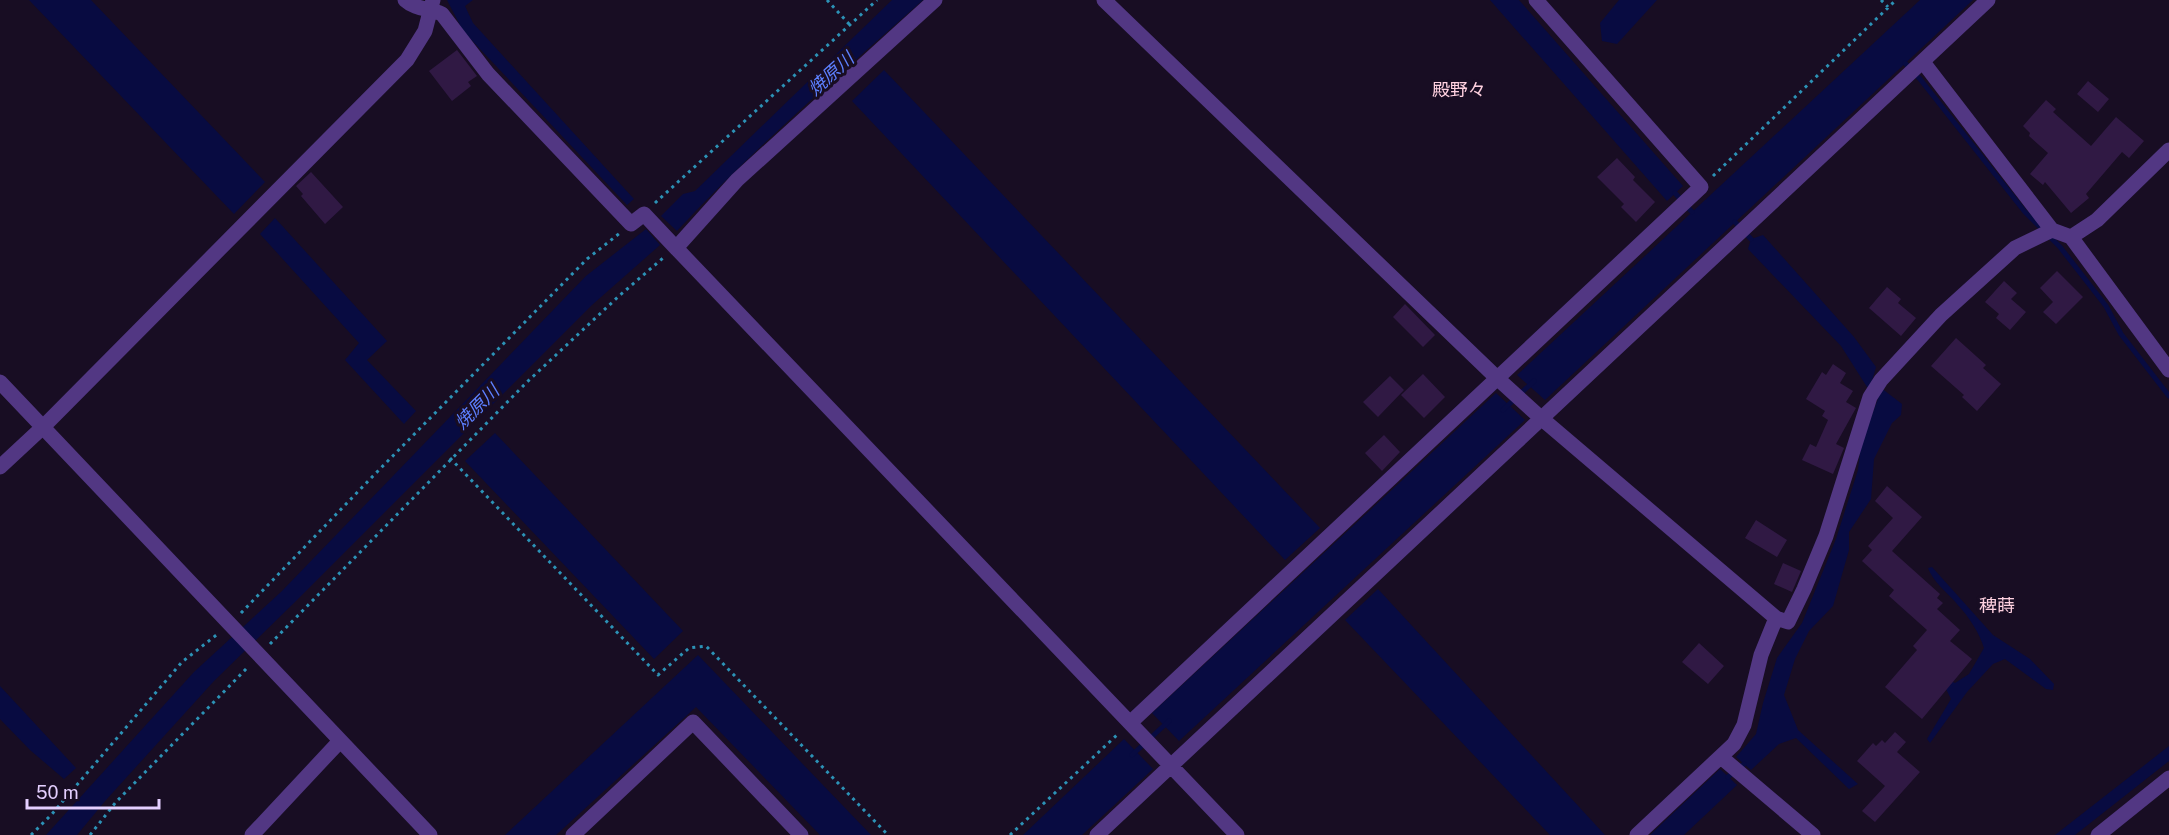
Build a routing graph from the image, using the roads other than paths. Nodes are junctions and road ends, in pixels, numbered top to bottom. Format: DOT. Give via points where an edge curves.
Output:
graph roads {
  1 [pos="405,0"];
  2 [pos="935,0"];
  3 [pos="1104,0"];
  4 [pos="1536,0"];
  5 [pos="1988,0"];
  6 [pos="432,4"];
  7 [pos="1915,69"];
  8 [pos="2169,150"];
  9 [pos="2045,232"];
  10 [pos="2071,237"];
  11 [pos="673,244"];
  12 [pos="2169,370"];
  13 [pos="1497,378"];
  14 [pos="0,382"];
  15 [pos="1542,418"];
  16 [pos="43,427"];
  17 [pos="0,467"];
  18 [pos="1776,618"];
  19 [pos="1132,724"];
  20 [pos="340,741"];
  21 [pos="1725,760"];
  22 [pos="1169,765"];
  23 [pos="2169,778"];
  24 [pos="252,835"];
  25 [pos="430,835"];
  26 [pos="573,835"];
  27 [pos="801,835"];
  28 [pos="1098,835"];
  29 [pos="1237,835"];
  30 [pos="1637,835"];
  31 [pos="1813,835"];
  32 [pos="2098,835"];
  1 -- 6 [label="street" via="419,9"];
  2 -- 11 [label="street" via="737,180"];
  3 -- 13 [label="street"];
  4 -- 13 [label="street" via="1701,187"];
  5 -- 7 [label="street"];
  6 -- 11 [label="street" via="488,74 631,224 649,217"];
  6 -- 16 [label="street" via="425,31 407,60"];
  7 -- 9 [label="street"];
  7 -- 15 [label="street"];
  8 -- 10 [label="street" via="2097,220"];
  9 -- 10 [label="street"];
  9 -- 18 [label="street" via="2015,248 1941,315 1881,380 1870,397 1826,536 1804,589 1788,622"];
  10 -- 12 [label="street"];
  11 -- 19 [label="street"];
  13 -- 15 [label="street"];
  13 -- 19 [label="street"];
  14 -- 16 [label="street"];
  15 -- 18 [label="street"];
  15 -- 22 [label="street"];
  16 -- 17 [label="street"];
  16 -- 20 [label="street"];
  18 -- 21 [label="street" via="1761,655 1744,725"];
  19 -- 22 [label="street"];
  20 -- 24 [label="street"];
  20 -- 25 [label="street"];
  21 -- 30 [label="street"];
  21 -- 31 [label="street"];
  22 -- 28 [label="street"];
  22 -- 29 [label="street"];
  23 -- 32 [label="street"];
  26 -- 27 [label="street" via="693,722"];
}
